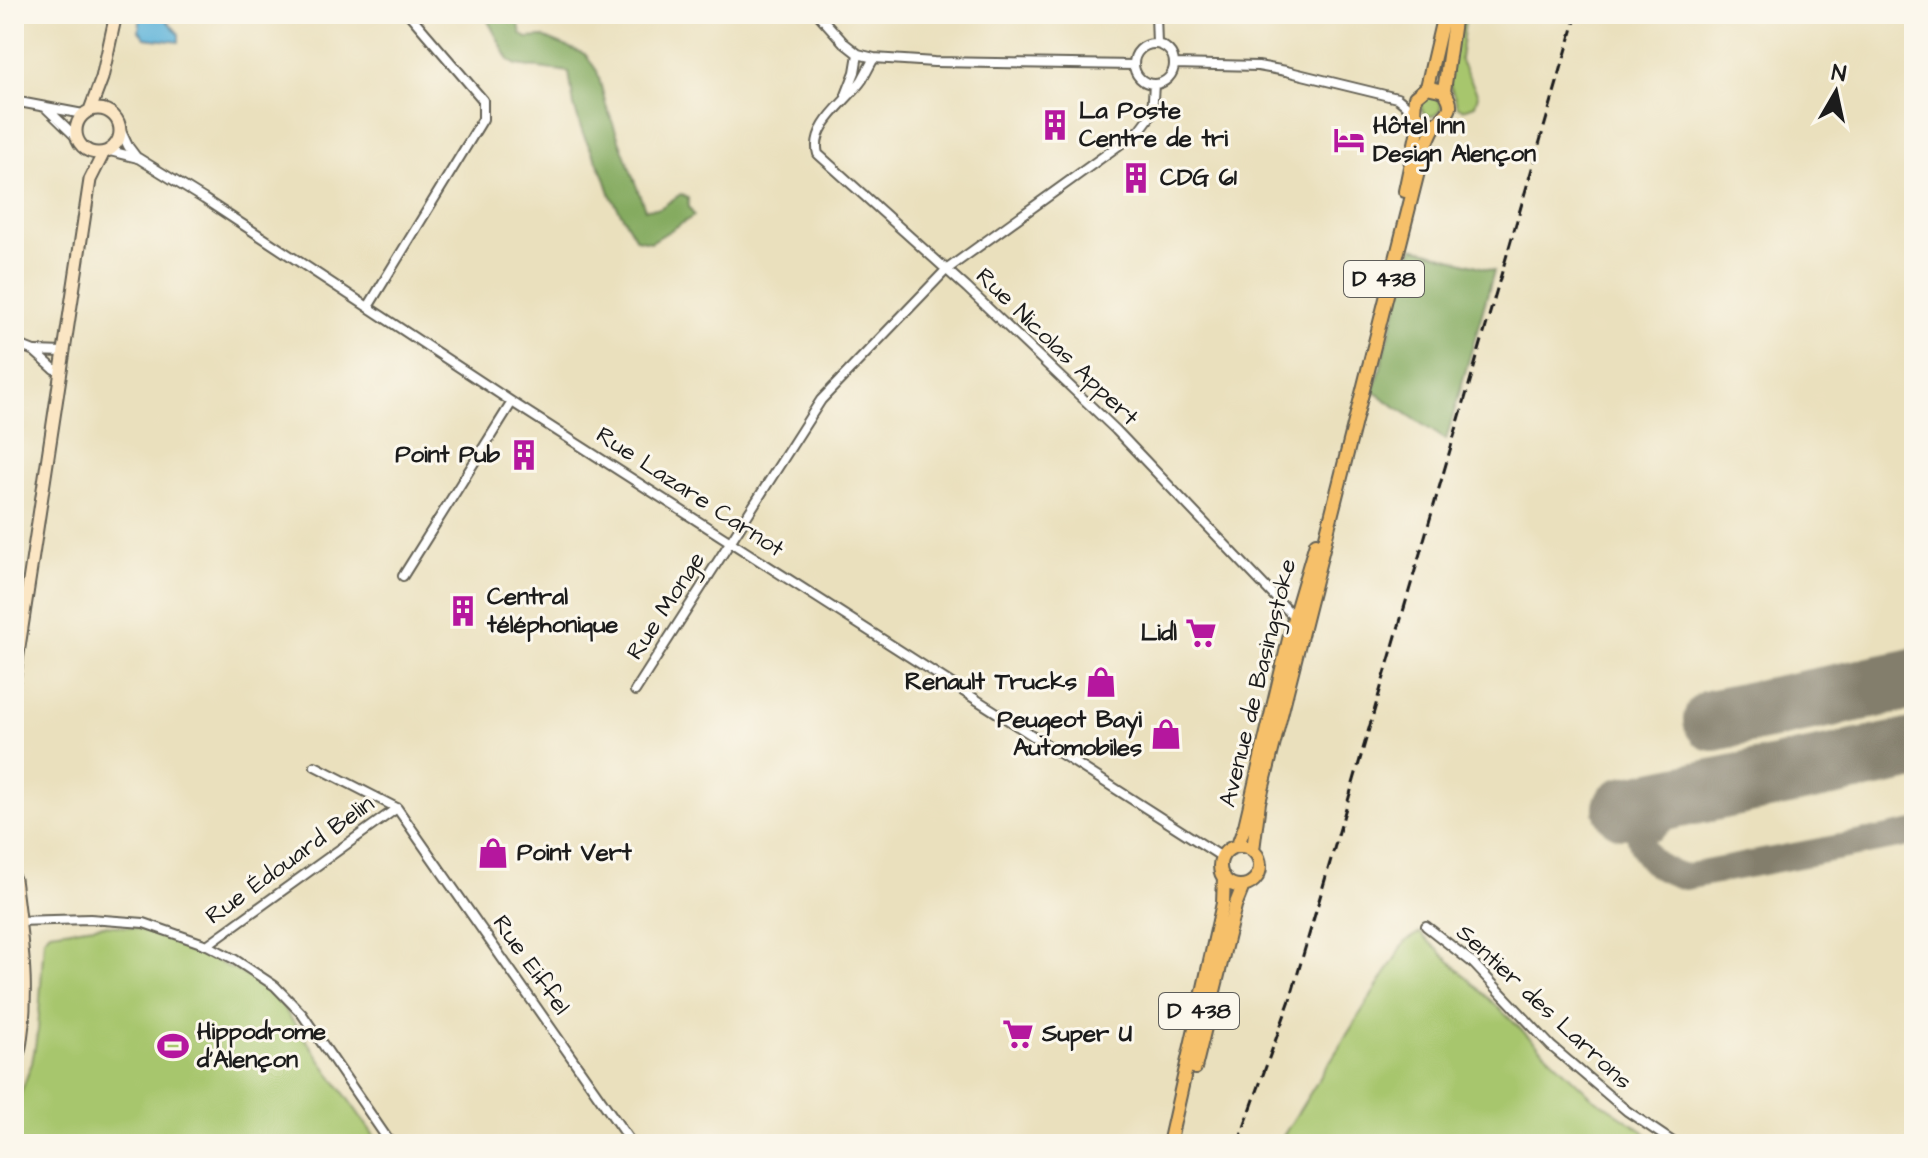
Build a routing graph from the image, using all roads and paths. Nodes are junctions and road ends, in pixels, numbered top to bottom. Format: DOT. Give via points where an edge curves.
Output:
graph roads {
  1 [pos="116,14"];
  2 [pos="409,14"];
  3 [pos="818,14"];
  4 [pos="1156,14"];
  5 [pos="1444,14"];
  6 [pos="1455,14"];
  7 [pos="1157,44"];
  8 [pos="858,54"];
  9 [pos="874,58"];
  10 [pos="1174,64"];
  11 [pos="1134,65"];
  12 [pos="102,78"];
  13 [pos="1154,84"];
  14 [pos="1423,90"];
  15 [pos="1444,91"];
  16 [pos="1397,98"];
  17 [pos="844,99"];
  18 [pos="14,101"];
  19 [pos="45,107"];
  20 [pos="107,111"];
  21 [pos="86,112"];
  22 [pos="1417,116"];
  23 [pos="1436,123"];
  24 [pos="120,129"];
  25 [pos="76,137"];
  26 [pos="83,148"];
  27 [pos="107,152"];
  28 [pos="138,158"];
  29 [pos="90,180"];
  30 [pos="946,270"];
  31 [pos="368,307"];
  32 [pos="14,343"];
  33 [pos="34,351"];
  34 [pos="64,352"];
  35 [pos="61,369"];
  36 [pos="512,402"];
  37 [pos="1323,532"];
  38 [pos="731,542"];
  39 [pos="403,576"];
  40 [pos="1299,620"];
  41 [pos="14,680"];
  42 [pos="635,691"];
  43 [pos="315,766"];
  44 [pos="397,808"];
  45 [pos="1238,845"];
  46 [pos="1253,850"];
  47 [pos="1222,857"];
  48 [pos="1224,877"];
  49 [pos="14,879"];
  50 [pos="1243,886"];
  51 [pos="17,921"];
  52 [pos="1426,926"];
  53 [pos="207,945"];
  54 [pos="14,1074"];
  55 [pos="391,1144"];
  56 [pos="632,1144"];
  57 [pos="1171,1144"];
  58 [pos="1676,1144"];
  1 -- 12 [label="main road"];
  2 -- 31 [label="street" via="483,100 483,119"];
  3 -- 8 [label="street"];
  4 -- 7 [label="street"];
  5 -- 14 [label="main road"];
  6 -- 15 [label="main road"];
  7 -- 10 [label="street" via="1170,52"];
  7 -- 11 [label="street" via="1142,48"];
  8 -- 9 [label="street"];
  8 -- 17 [label="street, Rue Nicolas Appert"];
  9 -- 11 [label="street"];
  9 -- 17 [label="street, Rue Nicolas Appert"];
  10 -- 13 [label="street" via="1167,80"];
  10 -- 16 [label="street" via="1258,66"];
  11 -- 13 [label="street" via="1138,76"];
  12 -- 20 [label="main road"];
  12 -- 21 [label="main road"];
  13 -- 30 [label="street, Rue Monge" via="1152,114 1140,130"];
  14 -- 15 [label="main road"];
  14 -- 16 [label="street"];
  14 -- 22 [label="main road" via="1413,102"];
  15 -- 23 [label="main road" via="1449,110"];
  16 -- 22 [label="street"];
  17 -- 30 [label="street, Rue Nicolas Appert" via="819,135 818,154"];
  18 -- 19 [label="street"];
  19 -- 21 [label="street"];
  19 -- 25 [label="street"];
  20 -- 21 [label="main road"];
  20 -- 24 [label="main road"];
  21 -- 25 [label="main road" via="76,125"];
  22 -- 23 [label="main road"];
  22 -- 37 [label="main road, D 438" via="1404,197"];
  23 -- 37 [label="main road, D 438" via="1423,152"];
  24 -- 27 [label="main road" via="116,145"];
  24 -- 28 [label="street, Rue Lazare Carnot"];
  25 -- 26 [label="main road"];
  26 -- 27 [label="main road"];
  26 -- 29 [label="main road"];
  27 -- 28 [label="street, Rue Lazare Carnot"];
  27 -- 29 [label="main road"];
  28 -- 31 [label="street, Rue Lazare Carnot"];
  29 -- 34 [label="main road"];
  30 -- 38 [label="street, Rue Monge" via="821,400"];
  30 -- 40 [label="street, Rue Nicolas Appert" via="1142,455"];
  31 -- 36 [label="street, Rue Lazare Carnot"];
  32 -- 33 [label="street"];
  33 -- 34 [label="street"];
  33 -- 35 [label="street"];
  34 -- 35 [label="main road"];
  35 -- 41 [label="main road"];
  36 -- 38 [label="street, Rue Lazare Carnot"];
  36 -- 39 [label="street"];
  37 -- 40 [label="main road, Avenue de Basingstoke / D 438"];
  38 -- 42 [label="street, Rue Monge"];
  38 -- 47 [label="street, Rue Lazare Carnot"];
  40 -- 45 [label="main road, Avenue de Basingstoke / D 438"];
  40 -- 46 [label="main road, Avenue de Basingstoke / D 438"];
  43 -- 44 [label="street"];
  44 -- 53 [label="street, Rue Édouard Belin"];
  44 -- 56 [label="street, Rue Eiffel"];
  45 -- 46 [label="main road"];
  45 -- 47 [label="main road"];
  46 -- 50 [label="main road" via="1260,861 1259,874"];
  47 -- 48 [label="main road"];
  48 -- 50 [label="main road"];
  48 -- 57 [label="main road, D 438" via="1223,903"];
  49 -- 51 [label="main road"];
  50 -- 57 [label="main road, D 438"];
  51 -- 53 [label="street" via="144,923"];
  51 -- 54 [label="main road" via="26,1010"];
  52 -- 58 [label="street, Sentier des Larrons" via="1473,963 1551,1046 1627,1111"];
  53 -- 55 [label="street" via="275,986 302,1014"];
}
